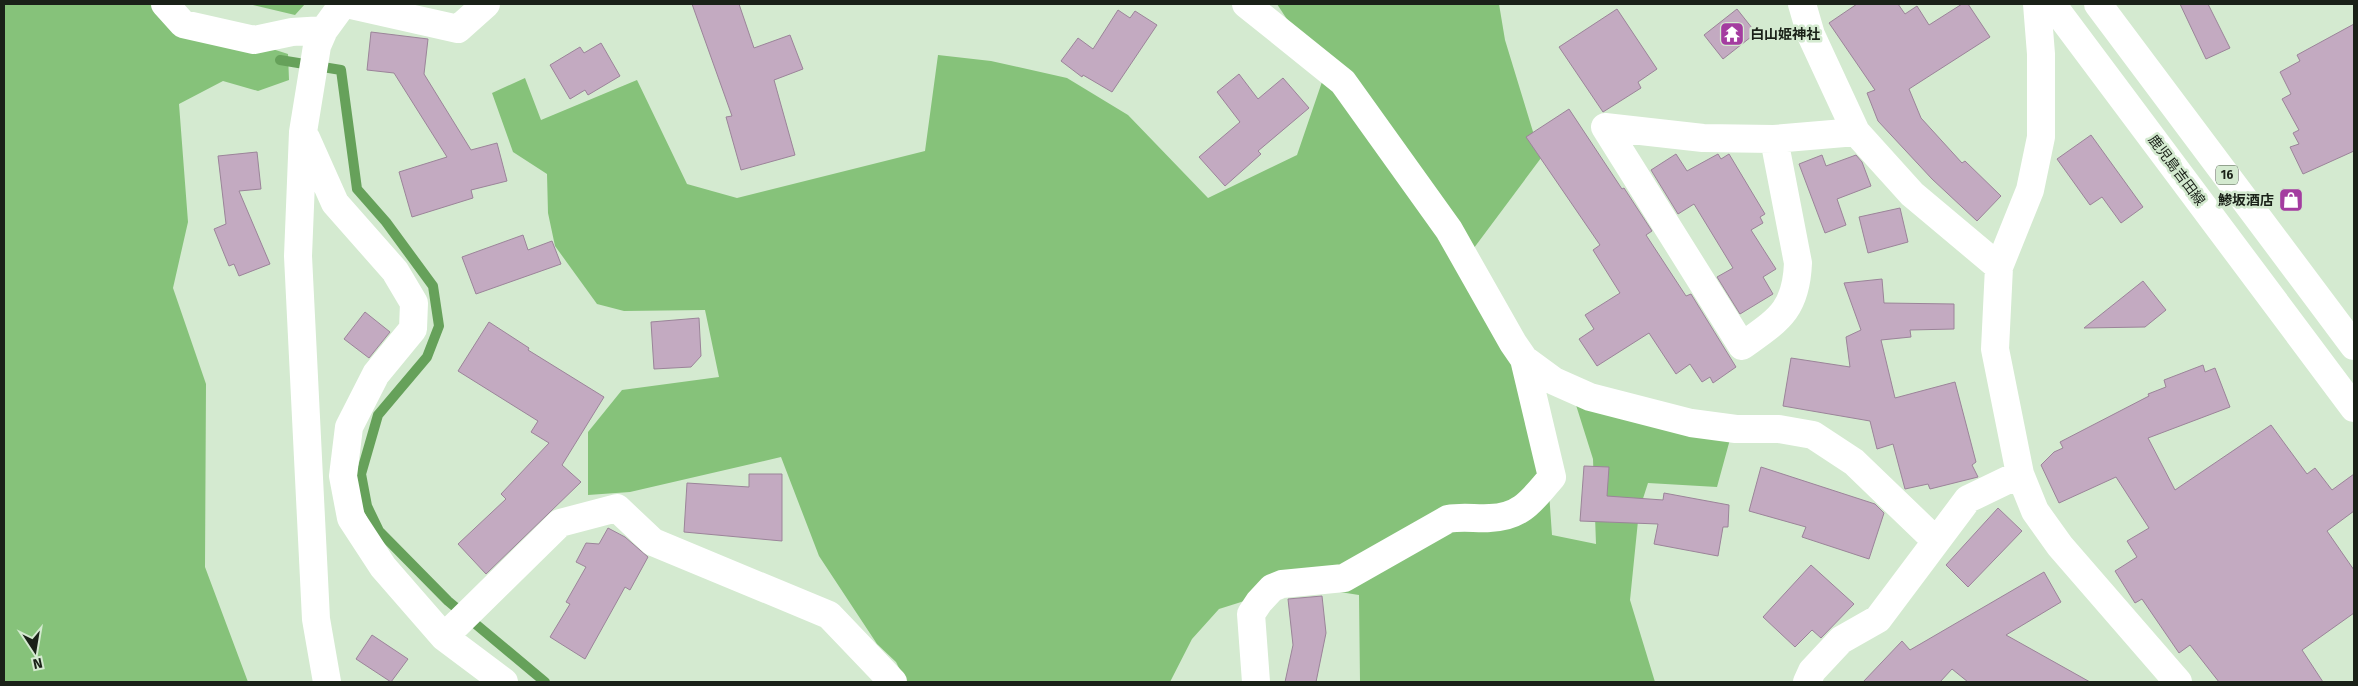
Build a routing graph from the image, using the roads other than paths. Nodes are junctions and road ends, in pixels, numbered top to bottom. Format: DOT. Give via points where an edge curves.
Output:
graph roads {
  1 [pos="165,4"];
  2 [pos="343,4"];
  3 [pos="347,4"];
  4 [pos="486,4"];
  5 [pos="1246,4"];
  6 [pos="1802,4"];
  7 [pos="2037,4"];
  8 [pos="2052,4"];
  9 [pos="2098,4"];
  10 [pos="321,38"];
  11 [pos="303,132"];
  12 [pos="1856,132"];
  13 [pos="1774,139"];
  14 [pos="1999,267"];
  15 [pos="2354,346"];
  16 [pos="1524,359"];
  17 [pos="2354,408"];
  18 [pos="2020,474"];
  19 [pos="1936,540"];
  20 [pos="444,637"];
  21 [pos="327,682"];
  22 [pos="504,682"];
  23 [pos="893,682"];
  24 [pos="1256,682"];
  25 [pos="1807,682"];
  26 [pos="2178,682"];
  1 -- 10 [label="street" via="183,24 254,40 292,32"];
  2 -- 10 [label="street"];
  3 -- 4 [label="street" via="458,29"];
  5 -- 16 [label="street" via="1343,82 1449,230"];
  6 -- 12 [label="street" via="1811,35"];
  7 -- 14 [label="street" via="2042,136 2030,190"];
  8 -- 17 [label="street, 鹿児島吉田線"];
  9 -- 15 [label="street, 16"];
  10 -- 11 [label="street"];
  11 -- 20 [label="street" via="335,203 396,271 414,303 413,330 376,374 349,427 343,476 351,518 383,568"];
  11 -- 21 [label="street" via="298,256 302,362 316,620"];
  12 -- 13 [label="street"];
  12 -- 14 [label="street" via="1912,194"];
  13 -- 13 [label="street" via="1703,138 1605,128 1742,346 1780,319 1794,296 1797,282 1798,263"];
  14 -- 18 [label="street" via="1995,349"];
  16 -- 19 [label="street" via="1554,381 1590,397 1691,423 1736,429 1779,429 1813,435 1854,462"];
  16 -- 24 [label="street" via="1552,477 1518,513 1489,518 1462,516 1448,519 1344,578 1289,583 1272,588 1251,614"];
  18 -- 19 [label="street" via="1968,499"];
  18 -- 26 [label="street" via="2035,511 2060,546"];
  19 -- 25 [label="street" via="1878,619 1841,640 1812,671"];
  20 -- 22 [label="street"];
  20 -- 23 [label="street" via="560,523 617,508 653,542 829,616"];
}
